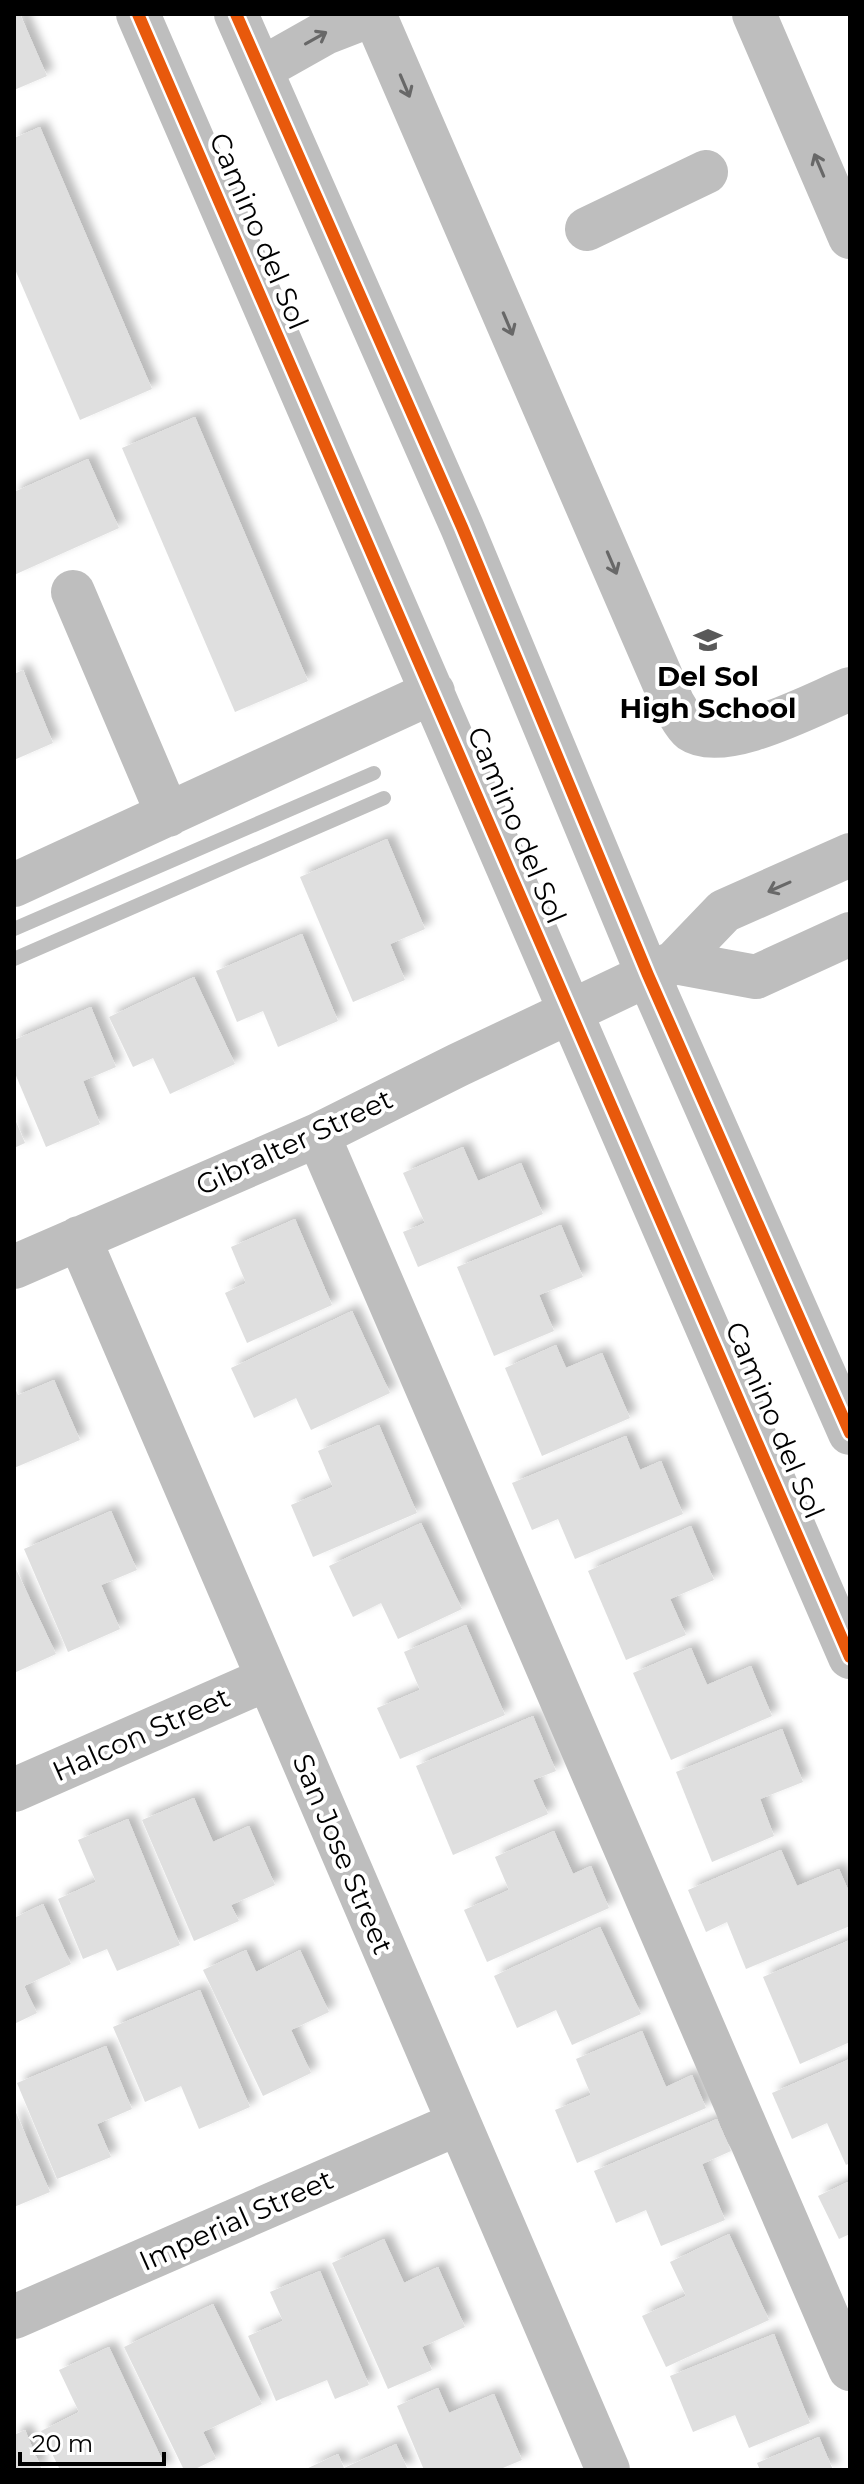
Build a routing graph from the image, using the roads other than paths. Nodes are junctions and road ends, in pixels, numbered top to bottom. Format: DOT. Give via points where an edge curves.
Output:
graph roads {
  1 [pos="138,14"];
  2 [pos="374,14"];
  3 [pos="754,14"];
  4 [pos="251,19"];
  5 [pos="261,69"];
  6 [pos="706,172"];
  7 [pos="587,229"];
  8 [pos="850,237"];
  9 [pos="73,592"];
  10 [pos="850,689"];
  11 [pos="433,692"];
  12 [pos="168,815"];
  13 [pos="850,855"];
  14 [pos="14,885"];
  15 [pos="850,934"];
  16 [pos="662,968"];
  17 [pos="572,1012"];
  18 [pos="318,1135"];
  19 [pos="79,1238"];
  20 [pos="14,1267"];
  21 [pos="850,1433"];
  22 [pos="850,1657"];
  23 [pos="267,1679"];
  24 [pos="14,1790"];
  25 [pos="459,2123"];
  26 [pos="14,2317"];
  27 [pos="850,2369"];
  28 [pos="608,2470"];
  1 -- 11 [label="street, Camino del Sol"];
  5 -- 2 [label="street, one-way" via="325,33"];
  2 -- 10 [label="street, one-way" via="673,704 691,729 716,738 744,733"];
  8 -- 3 [label="street, one-way"];
  4 -- 5 [label="street"];
  5 -- 16 [label="street"];
  6 -- 7 [label="street"];
  9 -- 12 [label="street"];
  11 -- 12 [label="street"];
  11 -- 17 [label="street, Camino del Sol"];
  12 -- 14 [label="street"];
  13 -- 16 [label="street, one-way" via="724,911"];
  15 -- 16 [label="street" via="756,977"];
  16 -- 17 [label="street, Gibralter Street"];
  16 -- 21 [label="street"];
  17 -- 18 [label="street, Gibralter Street"];
  17 -- 22 [label="street, Camino del Sol"];
  18 -- 19 [label="street, Gibralter Street"];
  18 -- 27 [label="street"];
  19 -- 20 [label="street, Gibralter Street"];
  19 -- 23 [label="street, San Jose Street"];
  23 -- 24 [label="street, Halcon Street"];
  23 -- 25 [label="street, San Jose Street"];
  25 -- 26 [label="street, Imperial Street"];
  25 -- 28 [label="street, San Jose Street"];
}
